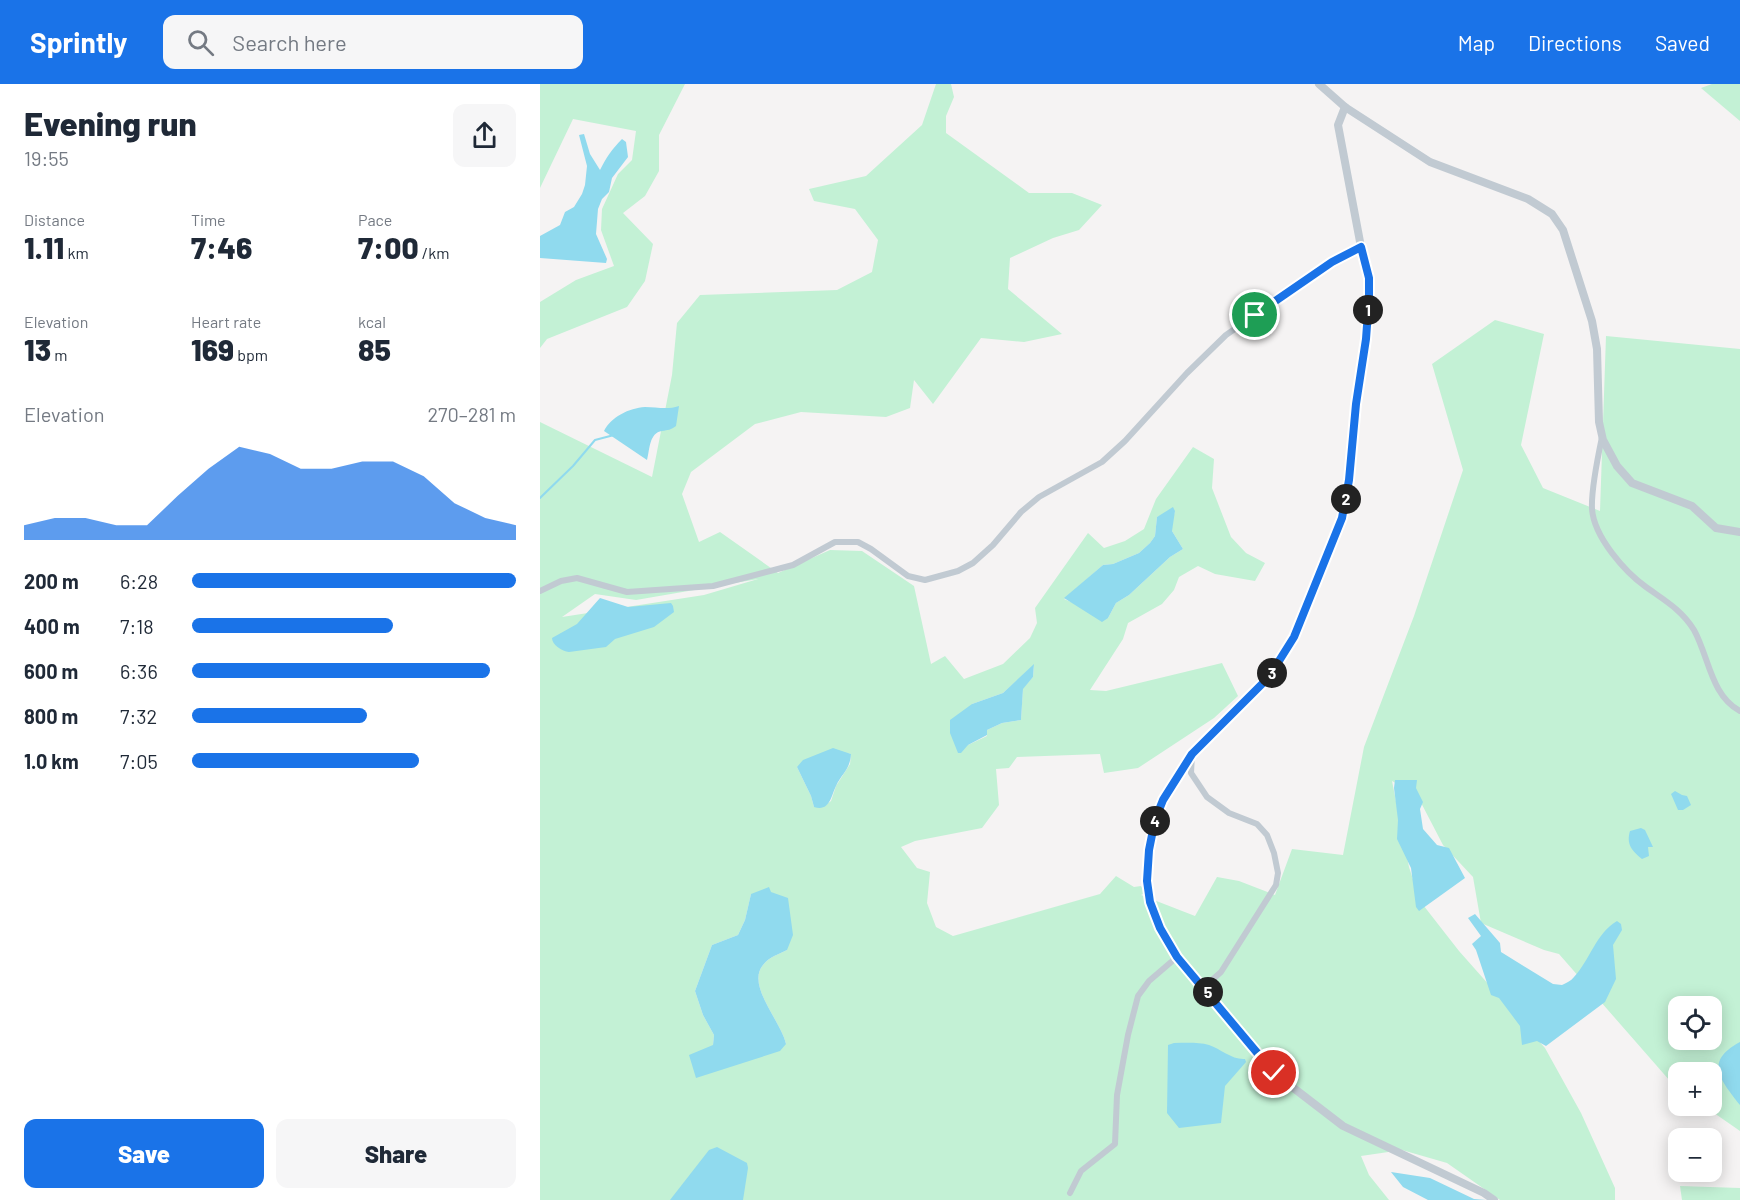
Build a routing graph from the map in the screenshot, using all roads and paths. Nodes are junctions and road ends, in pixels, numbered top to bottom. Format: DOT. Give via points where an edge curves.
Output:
graph roads {
  1 [pos="1319,84"];
  2 [pos="1345,107"];
  3 [pos="1361,247"];
  4 [pos="1602,436"];
  5 [pos="1740,532"];
  6 [pos="540,591"];
  7 [pos="1740,711"];
  8 [pos="1192,754"];
  9 [pos="1177,957"];
  10 [pos="1204,987"];
  11 [pos="1070,1193"];
  12 [pos="1494,1200"];
  1 -- 2 [label="street"];
  2 -- 3 [label="street" via="1338,125"];
  2 -- 4 [label="street" via="1430,162 1528,199 1552,214 1563,230 1592,321"];
  3 -- 6 [label="street" via="1332,262 1226,335 1102,462 1039,496 993,545 958,572 925,580 908,576 858,542 835,542 793,564 713,586 627,592 577,578"];
  3 -- 8 [label="street" via="1369,278 1369,298 1342,518 1294,637 1269,677"];
  4 -- 5 [label="street" via="1617,466 1632,483 1692,506 1716,528"];
  4 -- 7 [label="street" via="1592,509 1596,527 1632,577 1686,618 1720,694"];
  8 -- 9 [label="street" via="1163,800 1149,850 1150,902"];
  8 -- 10 [label="street" via="1191,773 1198,786 1218,806 1257,824 1271,844 1278,873 1276,885 1221,972"];
  9 -- 10 [label="street"];
  9 -- 11 [label="street" via="1138,996 1117,1095 1115,1144 1081,1171"];
  10 -- 12 [label="street" via="1274,1073 1343,1126"];
}
